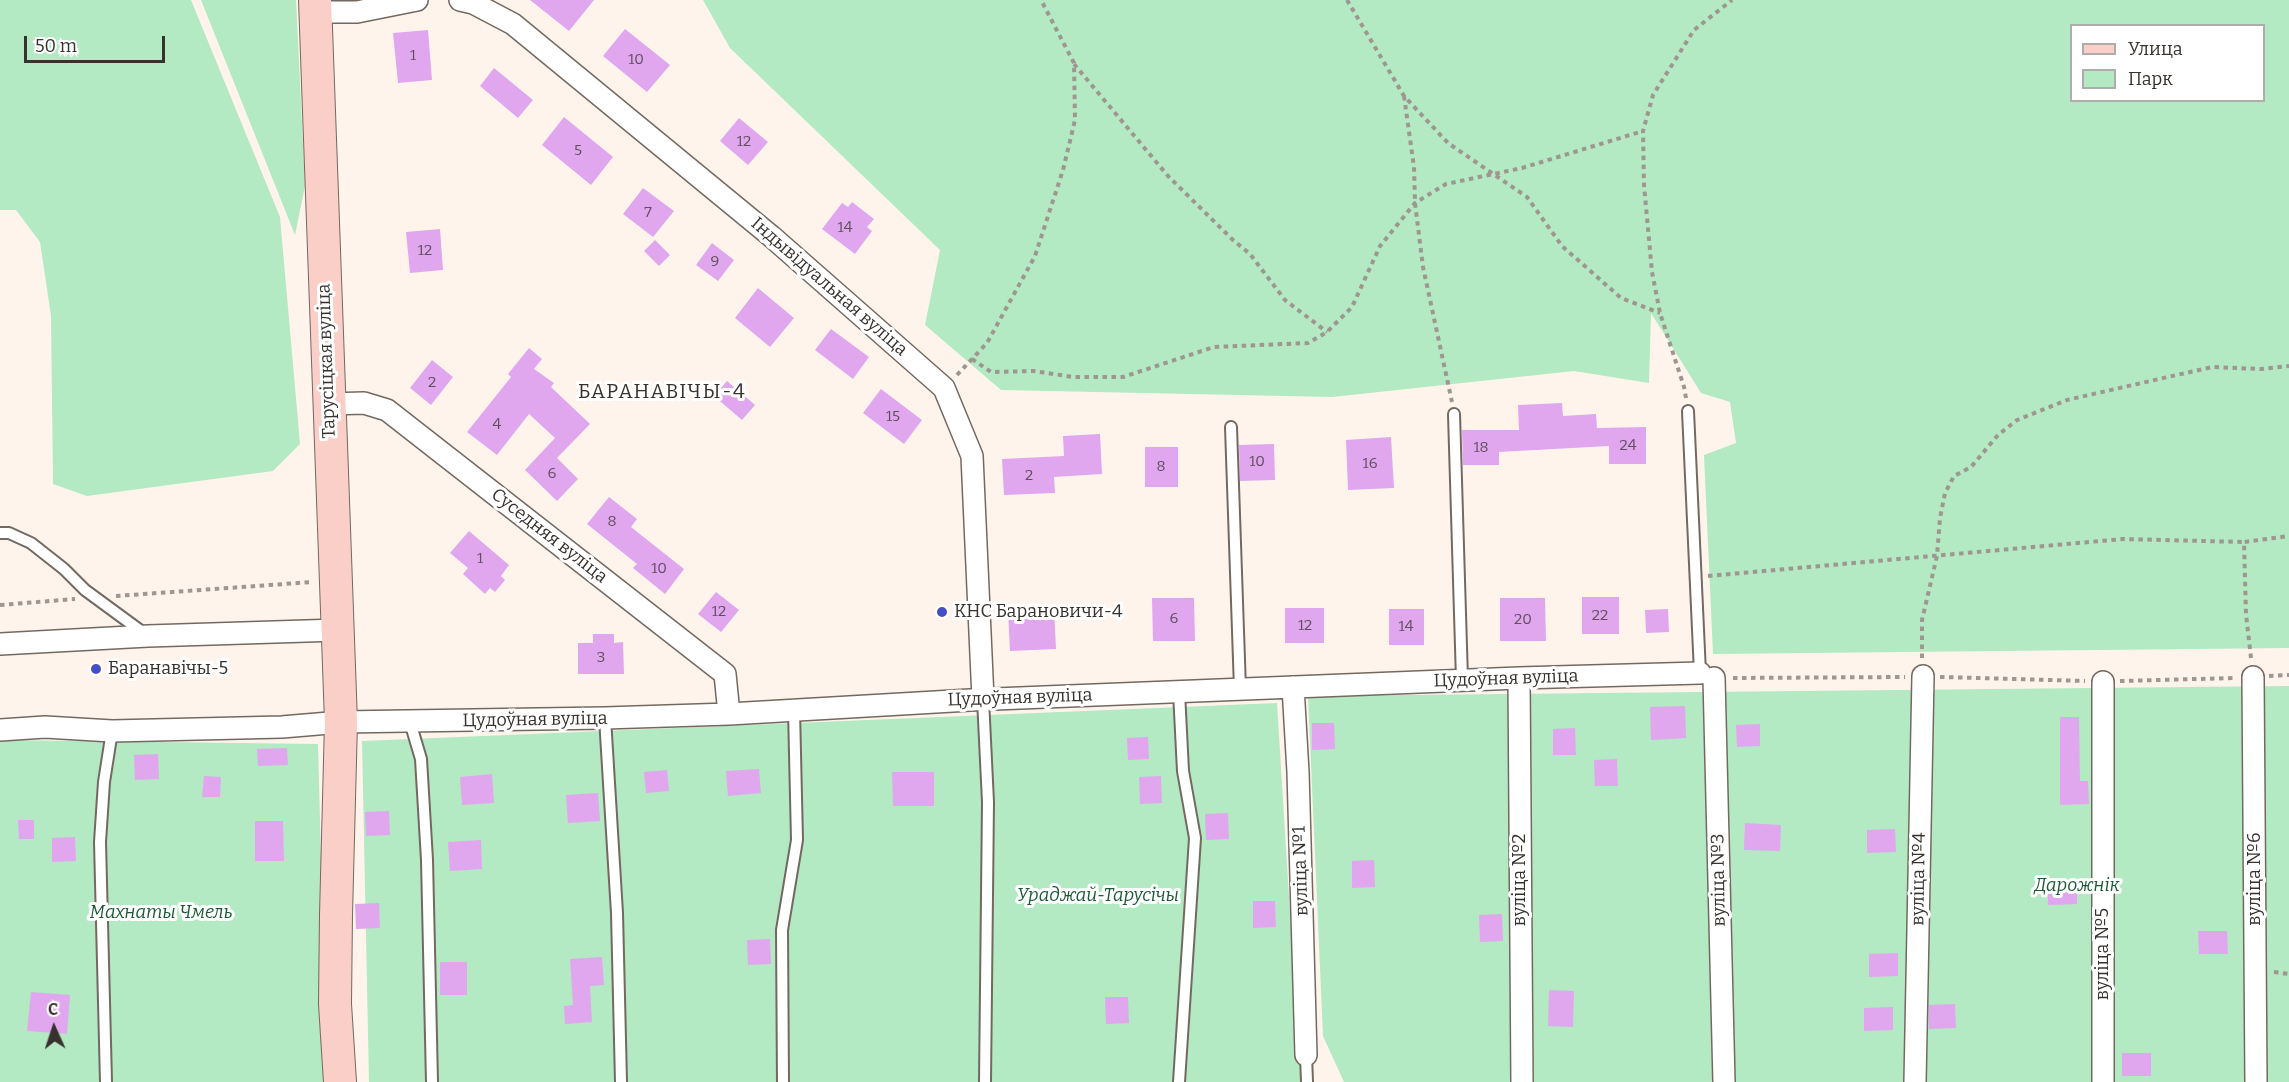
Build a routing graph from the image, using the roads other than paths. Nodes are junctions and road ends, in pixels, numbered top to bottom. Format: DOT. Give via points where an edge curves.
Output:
graph roads {
  1 [pos="417,0"];
  2 [pos="460,0"];
  3 [pos="315,6"];
  4 [pos="328,404"];
  5 [pos="1688,411"];
  6 [pos="1454,414"];
  7 [pos="1231,427"];
  8 [pos="0,533"];
  9 [pos="339,630"];
  10 [pos="148,636"];
  11 [pos="0,644"];
  12 [pos="1707,676"];
  13 [pos="1923,676"];
  14 [pos="2253,677"];
  15 [pos="1519,678"];
  16 [pos="1462,680"];
  17 [pos="2103,682"];
  18 [pos="1293,687"];
  19 [pos="1240,689"];
  20 [pos="1179,692"];
  21 [pos="983,699"];
  22 [pos="794,710"];
  23 [pos="729,714"];
  24 [pos="605,718"];
  25 [pos="341,722"];
  26 [pos="410,722"];
  27 [pos="0,730"];
  28 [pos="112,731"];
  29 [pos="1306,1055"];
  30 [pos="106,1082"];
  31 [pos="340,1082"];
  32 [pos="432,1082"];
  33 [pos="621,1082"];
  34 [pos="783,1082"];
  35 [pos="985,1082"];
  36 [pos="1179,1082"];
  37 [pos="1307,1082"];
  38 [pos="1521,1082"];
  39 [pos="1724,1082"];
  40 [pos="1915,1082"];
  41 [pos="2103,1082"];
  42 [pos="2256,1082"];
  1 -- 3 [label="street" via="357,12"];
  2 -- 21 [label="street, Індывідуальная вуліца" via="513,24 771,236 944,388 972,456"];
  3 -- 4 [label="street, Тарусіцкая вуліца"];
  4 -- 9 [label="street, Тарусіцкая вуліца"];
  4 -- 23 [label="street, Суседняя вуліца" via="364,404 387,410 726,674"];
  5 -- 12 [label="lane" via="1695,577"];
  6 -- 16 [label="lane"];
  7 -- 19 [label="lane"];
  8 -- 10 [label="lane" via="31,543"];
  9 -- 10 [label="street"];
  9 -- 25 [label="street, Тарусіцкая вуліца"];
  10 -- 11 [label="street"];
  12 -- 15 [label="street, Цудоўная вуліца"];
  12 -- 39 [label="street, вуліца №3"];
  13 -- 40 [label="street, вуліца №4"];
  14 -- 42 [label="street, вуліца №6"];
  15 -- 16 [label="street, Цудоўная вуліца"];
  15 -- 38 [label="street, вуліца №2"];
  16 -- 18 [label="street, Цудоўная вуліца"];
  17 -- 41 [label="street, вуліца №5"];
  18 -- 19 [label="street, Цудоўная вуліца"];
  18 -- 29 [label="street, вуліца №1"];
  19 -- 20 [label="street, Цудоўная вуліца"];
  20 -- 21 [label="street, Цудоўная вуліца"];
  20 -- 36 [label="lane" via="1183,771 1195,838"];
  21 -- 22 [label="street, Цудоўная вуліца"];
  21 -- 35 [label="lane" via="988,802"];
  22 -- 23 [label="street, Цудоўная вуліца"];
  22 -- 34 [label="lane" via="797,840 782,930"];
  23 -- 24 [label="street, Цудоўная вуліца"];
  24 -- 26 [label="street, Цудоўная вуліца"];
  24 -- 33 [label="lane" via="617,913"];
  25 -- 26 [label="street, Цудоўная вуліца"];
  25 -- 28 [label="street, Цудоўная вуліца"];
  25 -- 31 [label="street, Тарусіцкая вуліца" via="335,937"];
  26 -- 32 [label="lane" via="422,770"];
  27 -- 28 [label="street, Цудоўная вуліца" via="45,727"];
  28 -- 30 [label="lane" via="100,842"];
  29 -- 37 [label="lane"];
}
